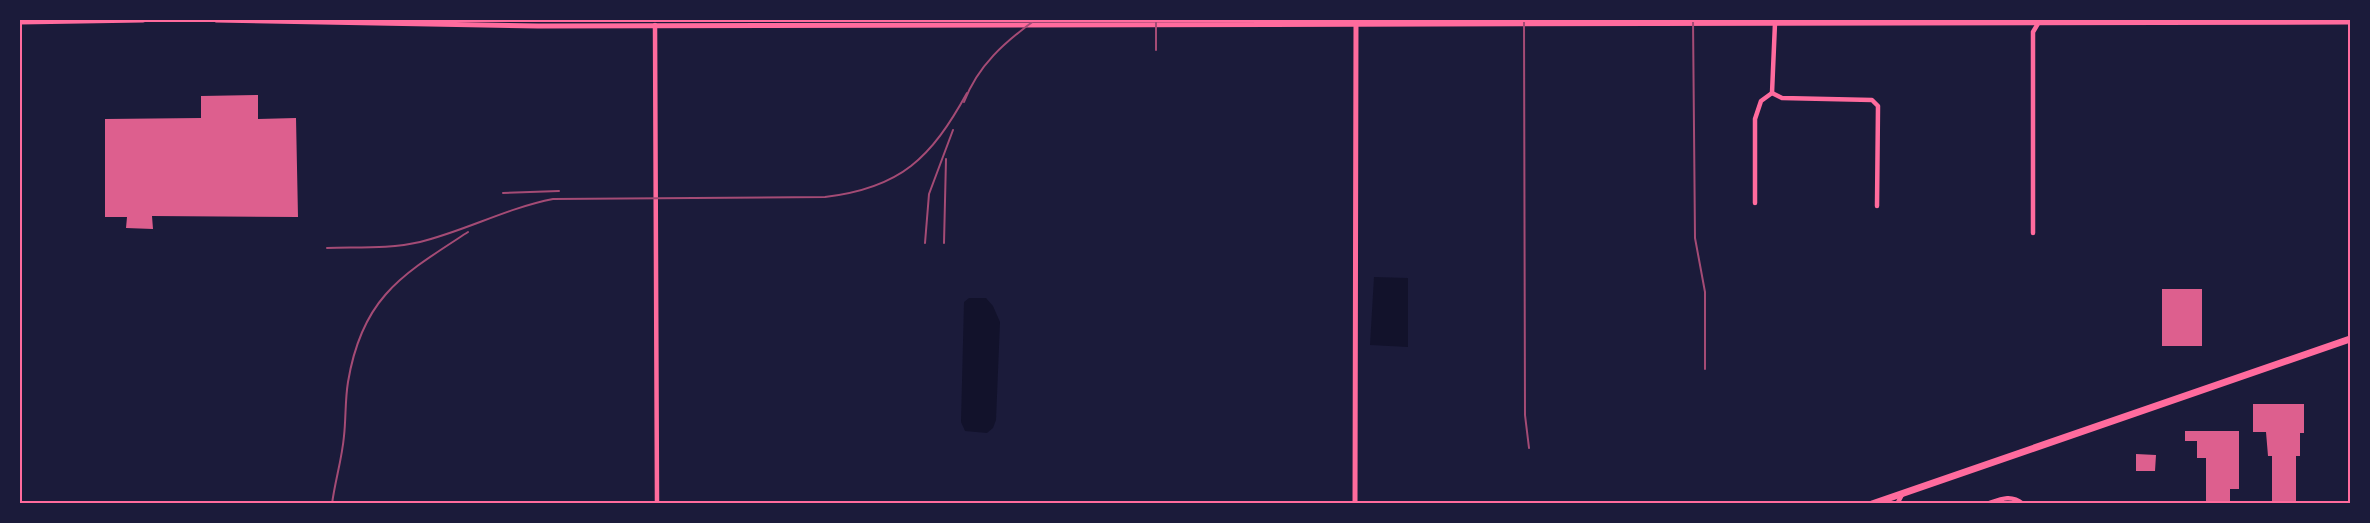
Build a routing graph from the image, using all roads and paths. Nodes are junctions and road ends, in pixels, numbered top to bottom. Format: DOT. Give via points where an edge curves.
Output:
graph roads {
  1 [pos="143,20"];
  2 [pos="216,20"];
  3 [pos="2038,21"];
  4 [pos="20,22"];
  5 [pos="1356,22"];
  6 [pos="2350,22"];
  7 [pos="1775,23"];
  8 [pos="655,25"];
  9 [pos="1772,93"];
  10 [pos="1755,203"];
  11 [pos="1878,206"];
  12 [pos="2033,234"];
  13 [pos="2350,339"];
  14 [pos="1903,493"];
  15 [pos="657,504"];
  16 [pos="1354,504"];
  17 [pos="1872,504"];
  18 [pos="1897,504"];
  19 [pos="1987,504"];
  20 [pos="2024,504"];
  1 -- 4 [label="street"];
  2 -- 8 [label="street"];
  3 -- 6 [label="street"];
  3 -- 7 [label="street"];
  3 -- 12 [label="street" via="2033,32"];
  5 -- 7 [label="street"];
  5 -- 8 [label="street"];
  5 -- 16 [label="street"];
  7 -- 9 [label="street"];
  8 -- 15 [label="street"];
  9 -- 10 [label="street" via="1761,101 1755,119"];
  9 -- 11 [label="street" via="1782,98 1872,100 1878,106"];
  13 -- 14 [label="highway"];
  14 -- 17 [label="highway"];
  14 -- 18 [label="street"];
  19 -- 20 [label="street" via="2014,498"];
}
